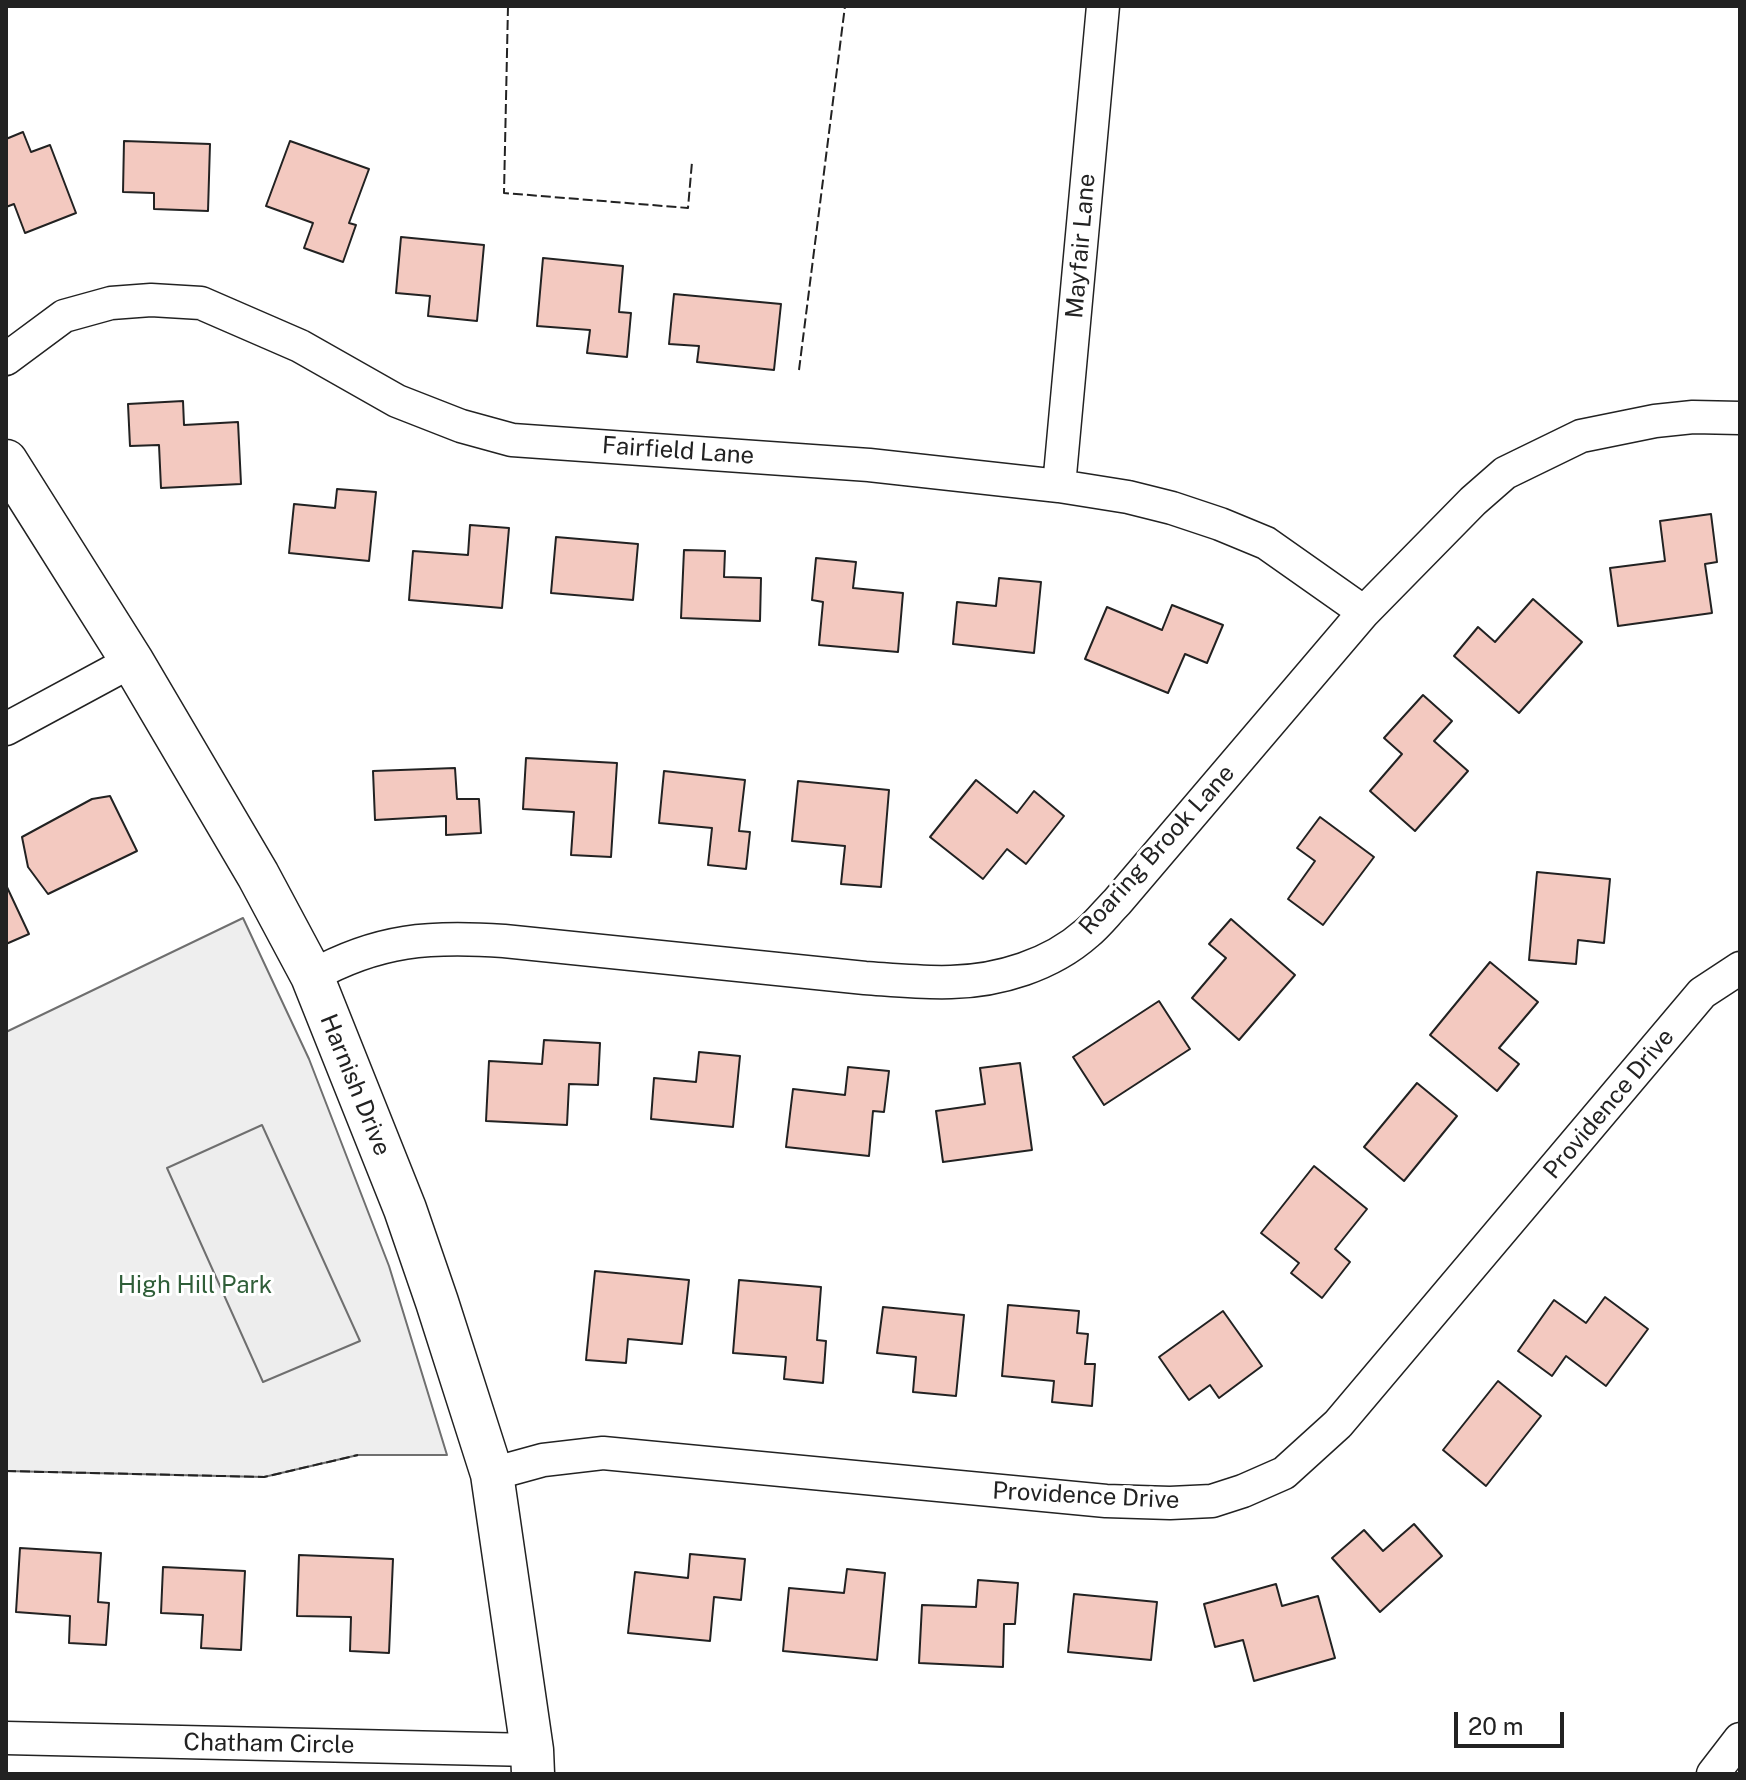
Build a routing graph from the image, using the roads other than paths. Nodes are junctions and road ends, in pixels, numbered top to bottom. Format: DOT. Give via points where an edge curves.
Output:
graph roads {
  1 [pos="1103,6"];
  2 [pos="6,359"];
  3 [pos="1740,418"];
  4 [pos="6,461"];
  5 [pos="1059,486"];
  6 [pos="1364,612"];
  7 [pos="132,661"];
  8 [pos="6,729"];
  9 [pos="1740,968"];
  10 [pos="312,976"];
  11 [pos="492,1474"];
  12 [pos="6,1738"];
  13 [pos="1740,1739"];
  14 [pos="533,1762"];
  15 [pos="1713,1774"];
  1 -- 5 [label="street, Mayfair Lane"];
  2 -- 5 [label="street, Fairfield Lane" via="64,316 111,303 201,303 300,346 397,401 512,440 869,465"];
  3 -- 6 [label="street, Roaring Brook Lane" via="1693,417 1592,433 1526,462 1473,501"];
  4 -- 7 [label="street, Harnish Drive"];
  5 -- 6 [label="street, Fairfield Lane" via="1172,508 1266,543"];
  6 -- 10 [label="street, Roaring Brook Lane" via="1087,934 1026,968 975,980 909,981 464,938 361,952"];
  7 -- 8 [label="street"];
  7 -- 10 [label="street, Harnish Drive"];
  9 -- 11 [label="street, Providence Drive" via="1702,993 1338,1424 1284,1473 1243,1491 1212,1501 1106,1501 603,1453 543,1460"];
  10 -- 11 [label="street, Harnish Drive" via="405,1209"];
  11 -- 14 [label="street, Harnish Drive"];
  12 -- 14 [label="street, Chatham Circle"];
  13 -- 15 [label="street"];
}
